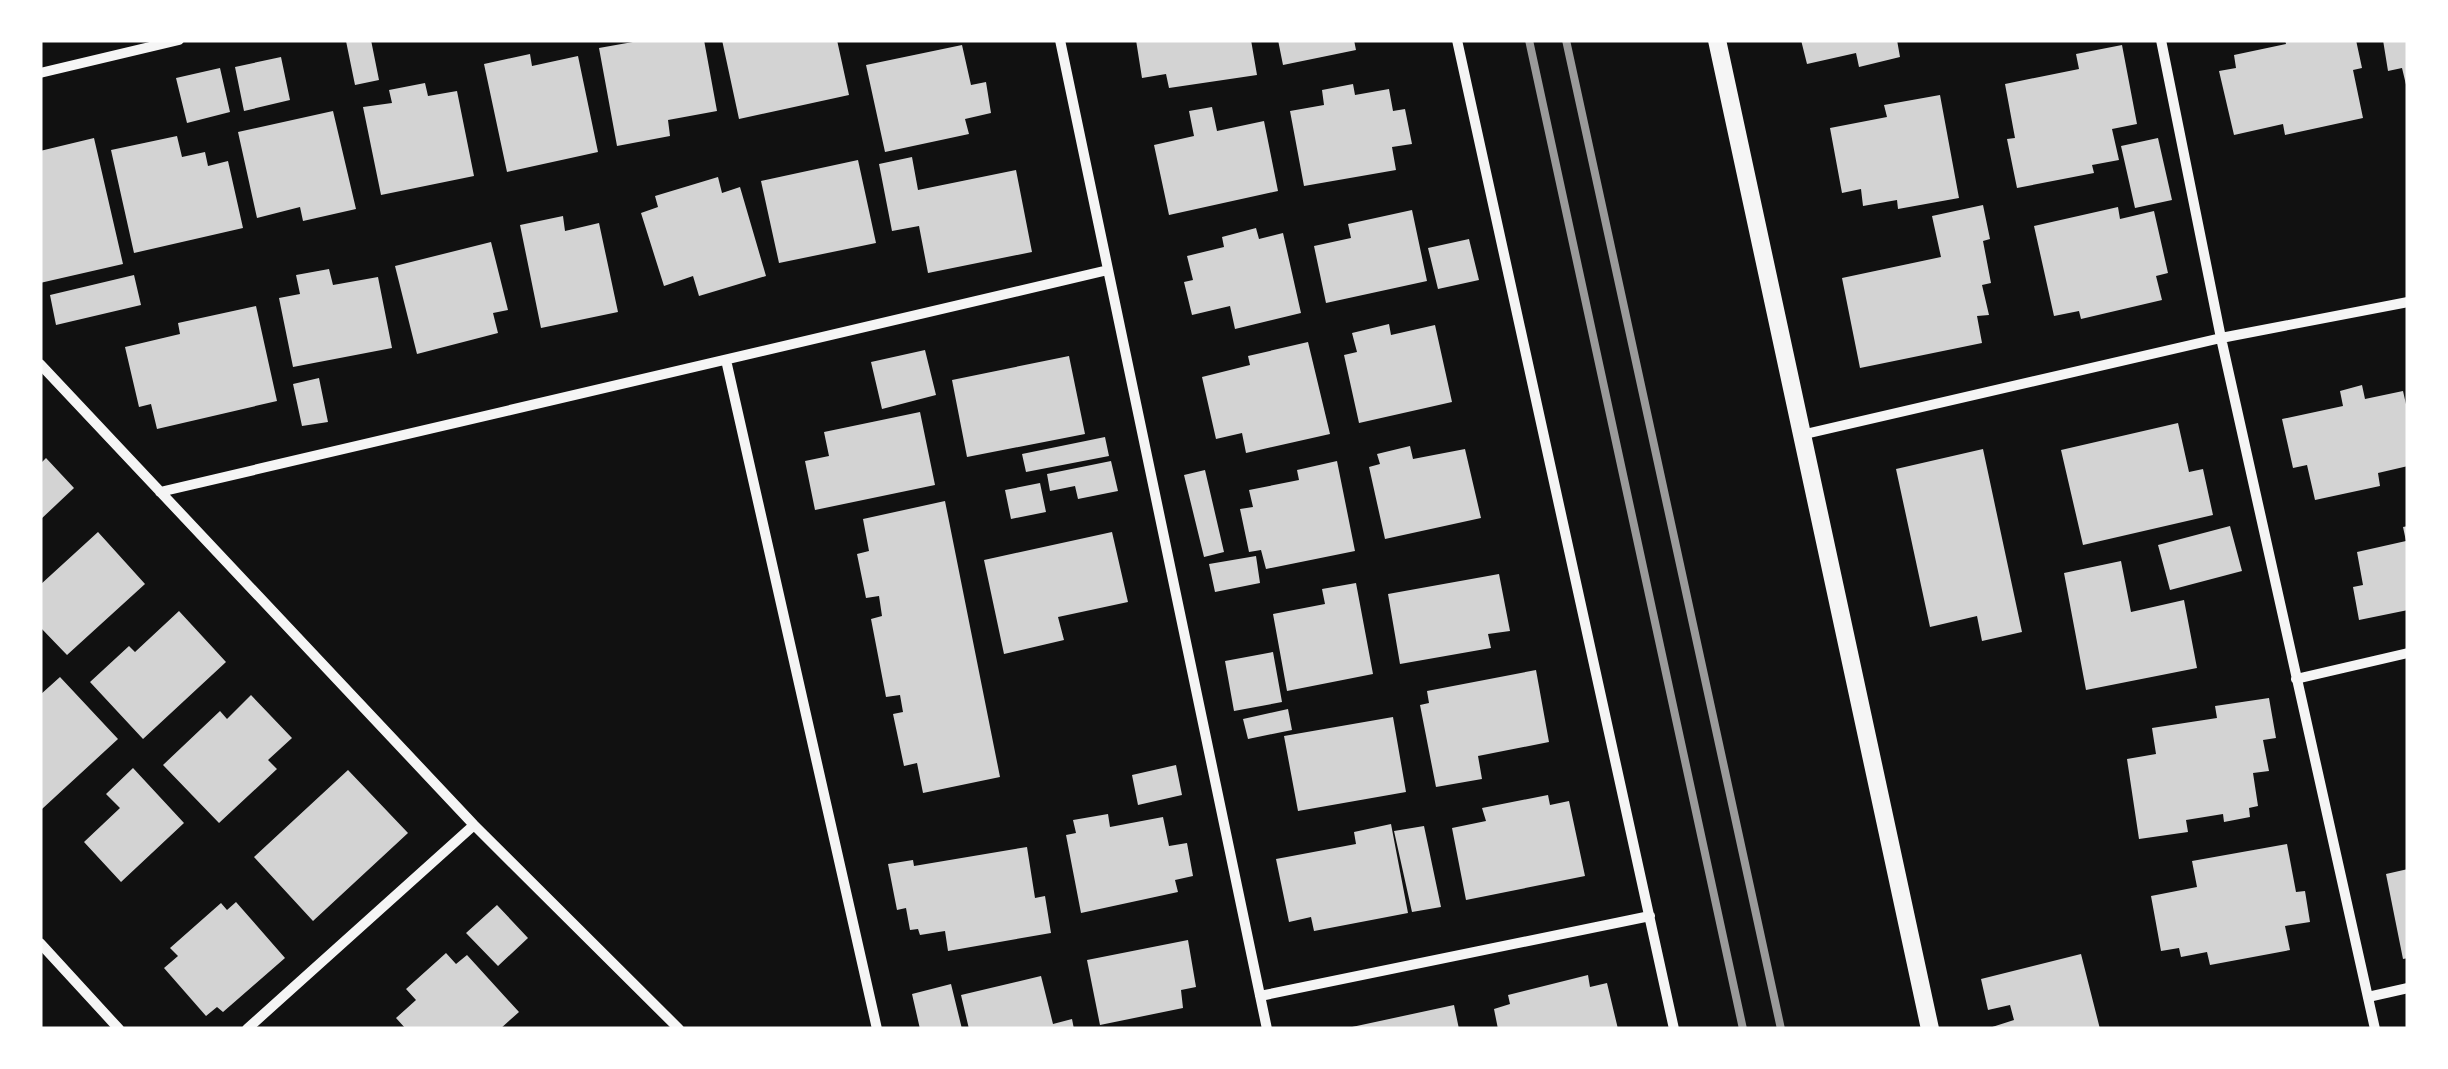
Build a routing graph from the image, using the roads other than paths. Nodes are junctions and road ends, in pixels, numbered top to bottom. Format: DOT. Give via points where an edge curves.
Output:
graph roads {
  1 [pos="179,40"];
  2 [pos="1060,40"];
  3 [pos="1457,40"];
  4 [pos="1717,40"];
  5 [pos="2161,40"];
  6 [pos="147,44"];
  7 [pos="40,72"];
  8 [pos="1108,270"];
  9 [pos="2408,302"];
  10 [pos="2221,338"];
  11 [pos="726,360"];
  12 [pos="40,364"];
  13 [pos="1800,435"];
  14 [pos="160,492"];
  15 [pos="2408,653"];
  16 [pos="2296,680"];
  17 [pos="474,825"];
  18 [pos="1650,916"];
  19 [pos="40,942"];
  20 [pos="2408,988"];
  21 [pos="1260,996"];
  22 [pos="2368,997"];
  23 [pos="119,1029"];
  24 [pos="247,1029"];
  25 [pos="680,1029"];
  26 [pos="877,1029"];
  27 [pos="1268,1029"];
  28 [pos="1674,1029"];
  29 [pos="1930,1029"];
  30 [pos="2375,1029"];
  1 -- 6 [label="street"];
  2 -- 8 [label="street"];
  3 -- 18 [label="street"];
  4 -- 13 [label="street"];
  5 -- 10 [label="street"];
  6 -- 7 [label="street"];
  8 -- 11 [label="street"];
  8 -- 21 [label="street"];
  9 -- 10 [label="street"];
  10 -- 13 [label="street"];
  10 -- 16 [label="street"];
  11 -- 14 [label="street"];
  11 -- 26 [label="street"];
  12 -- 14 [label="street"];
  13 -- 29 [label="street"];
  14 -- 17 [label="street"];
  15 -- 16 [label="street"];
  16 -- 22 [label="street"];
  17 -- 24 [label="street"];
  17 -- 25 [label="street"];
  18 -- 21 [label="street"];
  18 -- 28 [label="street"];
  19 -- 23 [label="street"];
  20 -- 22 [label="street"];
  21 -- 27 [label="street"];
  22 -- 30 [label="street"];
}
